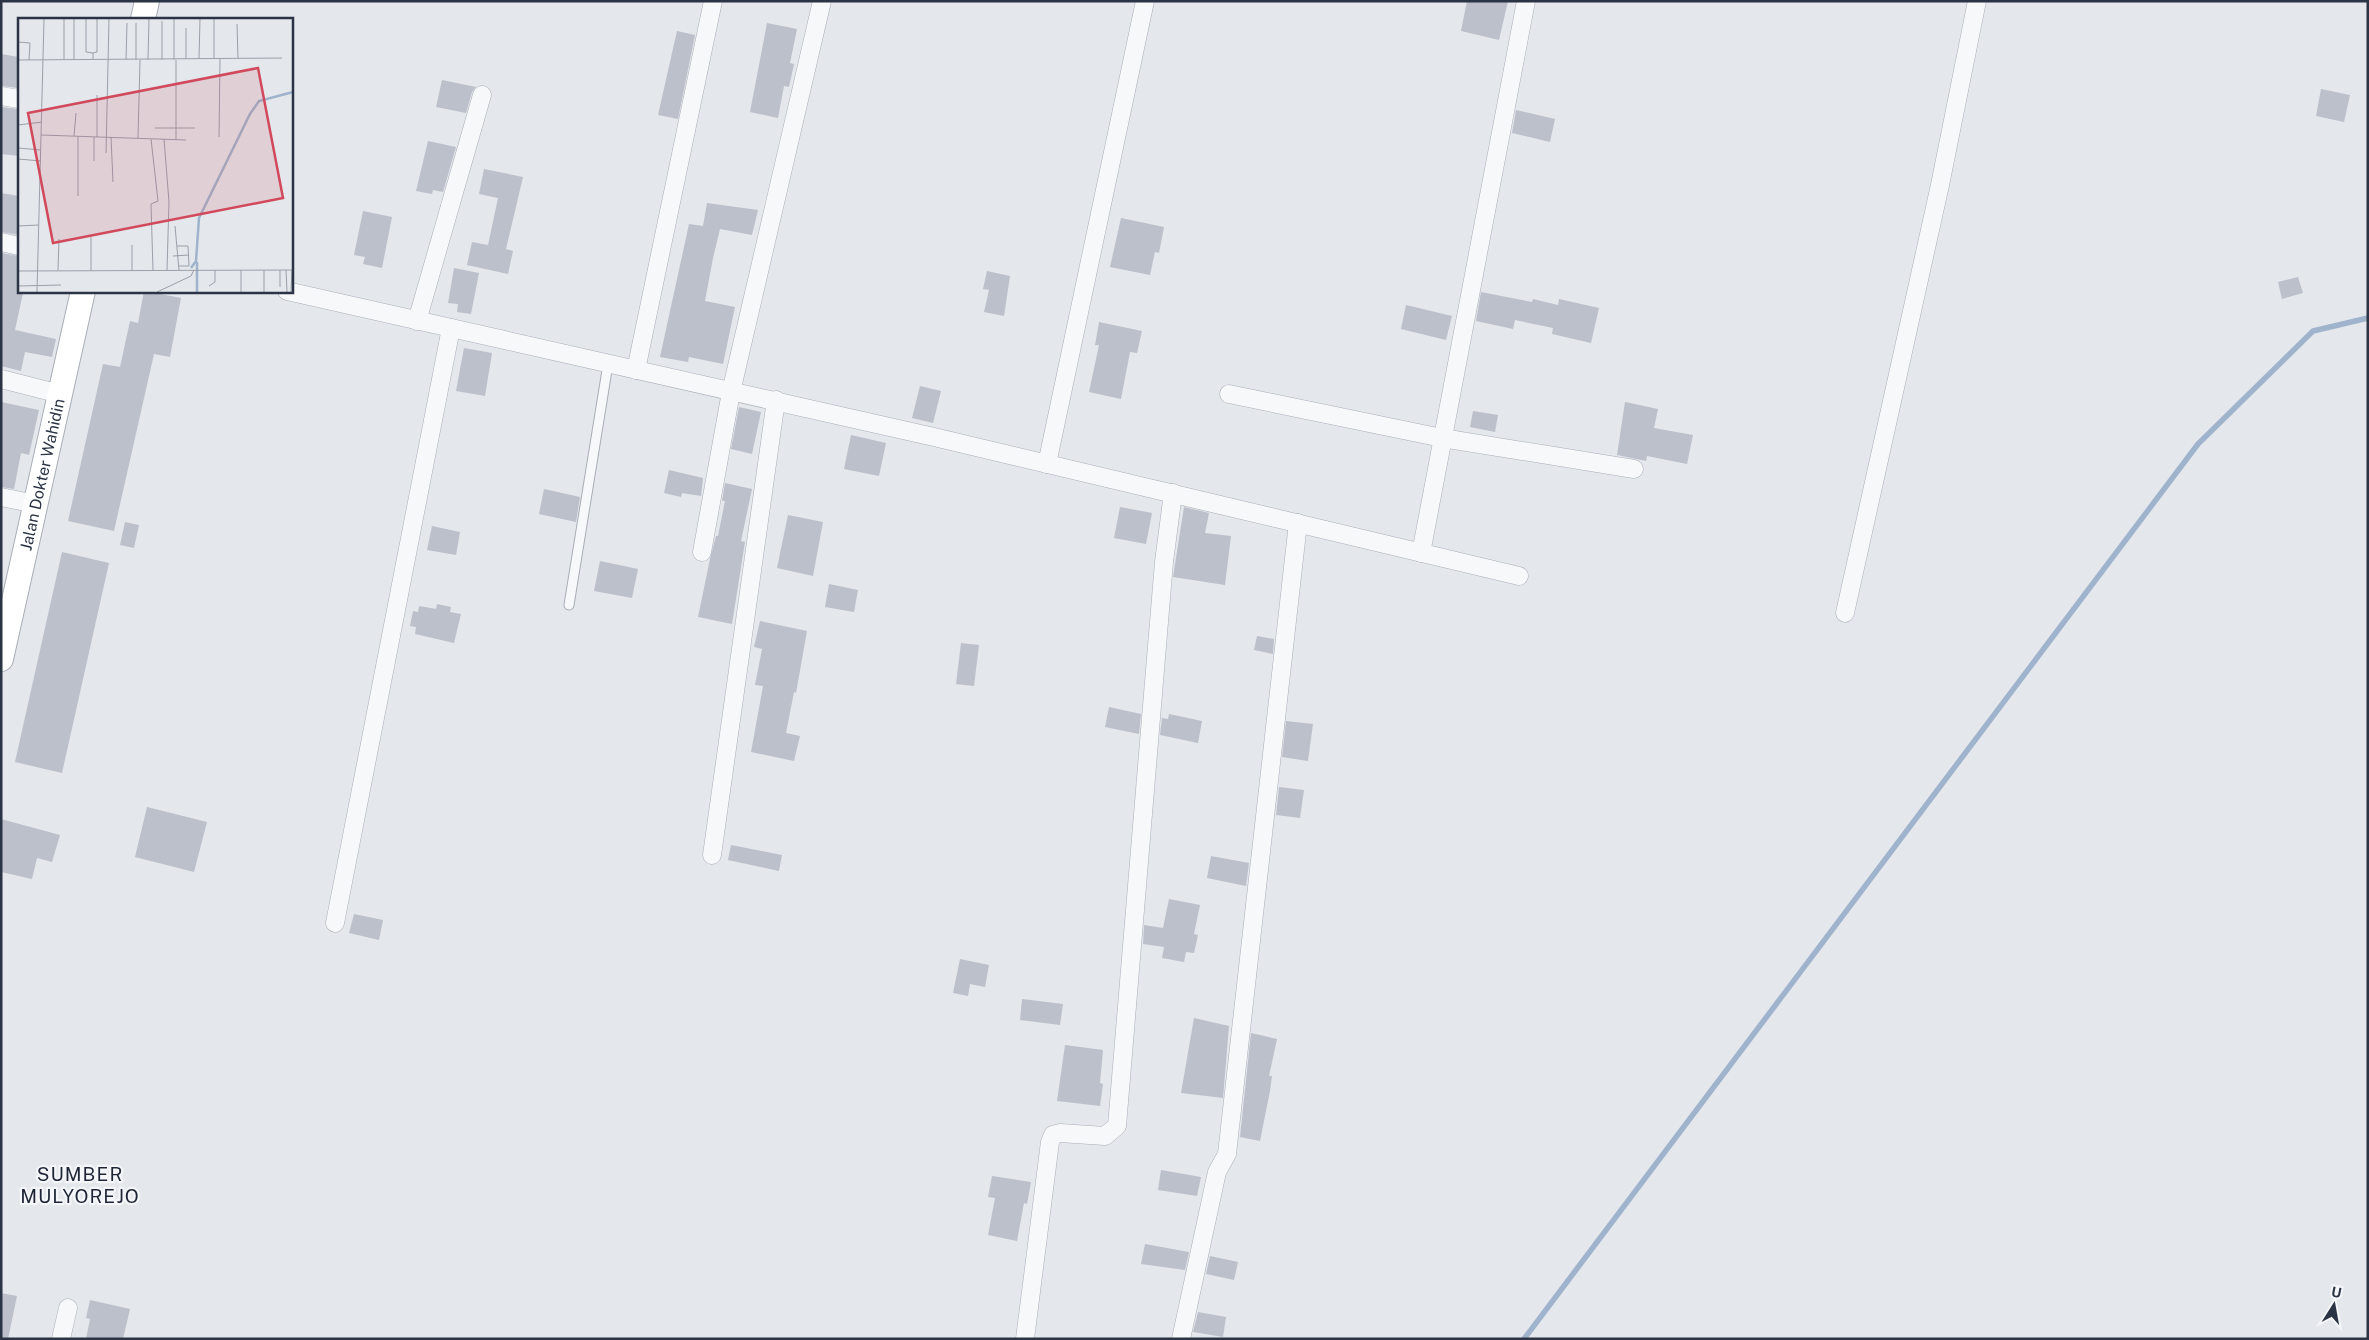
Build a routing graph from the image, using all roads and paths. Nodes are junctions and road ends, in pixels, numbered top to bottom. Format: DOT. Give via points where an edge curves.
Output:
graph roads {
  1 [pos="147,1"];
  2 [pos="713,1"];
  3 [pos="822,1"];
  4 [pos="1145,1"];
  5 [pos="1526,1"];
  6 [pos="1977,1"];
  7 [pos="143,18"];
  8 [pos="482,95"];
  9 [pos="1,96"];
  10 [pos="18,99"];
  11 [pos="1,242"];
  12 [pos="18,246"];
  13 [pos="83,292"];
  14 [pos="290,292"];
  15 [pos="417,321"];
  16 [pos="451,328"];
  17 [pos="608,364"];
  18 [pos="636,370"];
  19 [pos="1,379"];
  20 [pos="731,392"];
  21 [pos="60,394"];
  22 [pos="1230,394"];
  23 [pos="776,400"];
  24 [pos="1442,438"];
  25 [pos="1047,464"];
  26 [pos="1634,469"];
  27 [pos="1173,493"];
  28 [pos="1,497"];
  29 [pos="36,504"];
  30 [pos="1298,523"];
  31 [pos="702,552"];
  32 [pos="1421,553"];
  33 [pos="1519,576"];
  34 [pos="569,605"];
  35 [pos="1845,613"];
  36 [pos="1,659"];
  37 [pos="712,855"];
  38 [pos="334,923"];
  39 [pos="68,1308"];
  40 [pos="61,1339"];
  41 [pos="1025,1339"];
  42 [pos="1181,1339"];
  1 -- 7 [label="street"];
  2 -- 18 [label="street"];
  3 -- 20 [label="street"];
  4 -- 25 [label="street"];
  5 -- 24 [label="street"];
  6 -- 35 [label="street"];
  8 -- 15 [label="street"];
  9 -- 10 [label="street"];
  11 -- 12 [label="street"];
  13 -- 21 [label="street, Jalan Dokter Wahidin"];
  14 -- 15 [label="street"];
  15 -- 16 [label="street"];
  16 -- 17 [label="street"];
  16 -- 38 [label="street"];
  17 -- 18 [label="street"];
  17 -- 34 [label="lane"];
  18 -- 20 [label="street"];
  19 -- 21 [label="street"];
  20 -- 23 [label="street"];
  20 -- 31 [label="street"];
  21 -- 29 [label="street, Jalan Dokter Wahidin"];
  22 -- 24 [label="street"];
  23 -- 25 [label="street"];
  23 -- 37 [label="street"];
  24 -- 26 [label="street"];
  24 -- 32 [label="street"];
  25 -- 27 [label="street"];
  27 -- 30 [label="street"];
  27 -- 41 [label="street" via="1164,562 1117,1126 1105,1136 1053,1135"];
  28 -- 29 [label="street"];
  29 -- 36 [label="street, Jalan Dokter Wahidin"];
  30 -- 32 [label="street"];
  30 -- 42 [label="street" via="1227,1154 1216,1172"];
  32 -- 33 [label="street"];
  39 -- 40 [label="street"];
}
